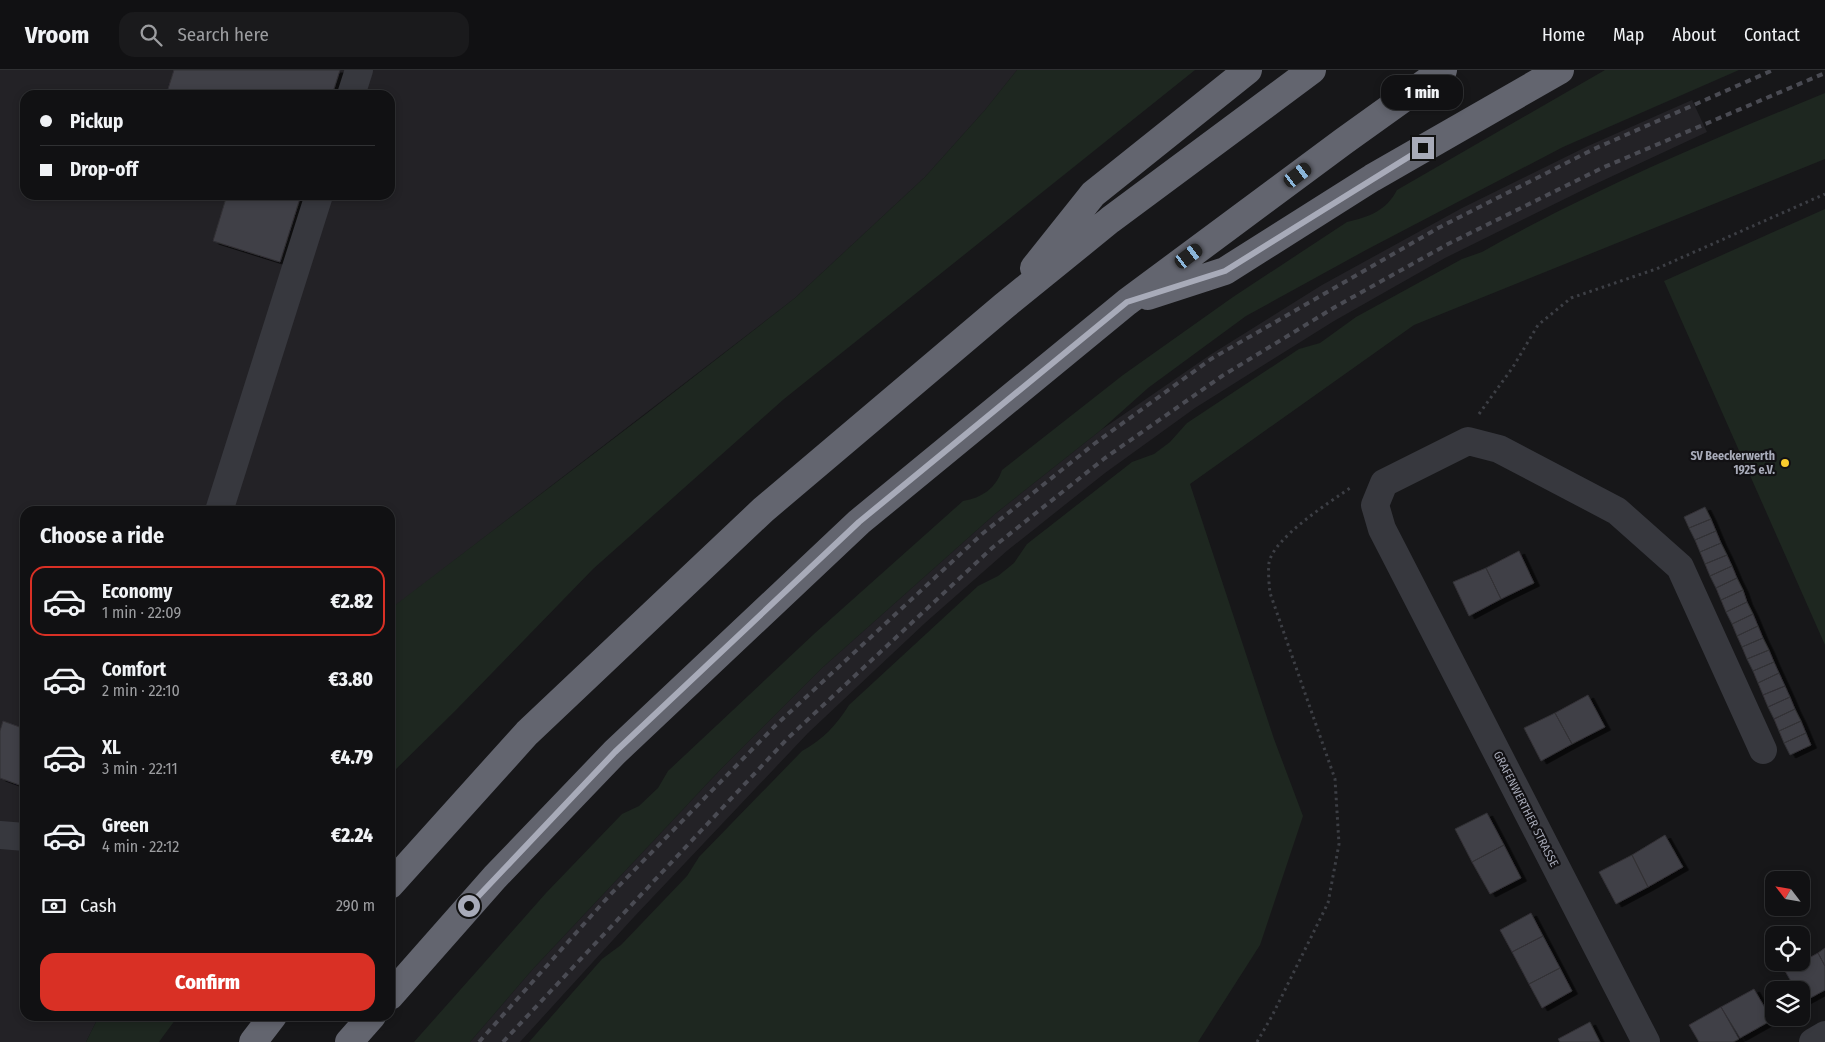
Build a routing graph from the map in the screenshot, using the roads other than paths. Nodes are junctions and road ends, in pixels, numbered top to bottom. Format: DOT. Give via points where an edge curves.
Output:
graph roads {
  1 [pos="359,70"];
  2 [pos="1248,70"];
  3 [pos="1312,70"];
  4 [pos="1444,70"];
  5 [pos="1560,70"];
  6 [pos="353,90"];
  7 [pos="317,200"];
  8 [pos="1127,302"];
  9 [pos="1004,306"];
  10 [pos="221,506"];
  11 [pos="1763,750"];
  12 [pos="0,835"];
  13 [pos="20,837"];
  14 [pos="395,880"];
  15 [pos="395,990"];
  16 [pos="269,1021"];
  17 [pos="368,1021"];
  18 [pos="1825,1035"];
  19 [pos="253,1042"];
  20 [pos="349,1042"];
  21 [pos="1646,1042"];
  22 [pos="1813,1042"];
  1 -- 6 [label="street"];
  2 -- 9 [label="highway" via="1093,194"];
  3 -- 9 [label="highway" via="1110,220"];
  4 -- 8 [label="highway"];
  5 -- 8 [label="highway" via="1372,178 1225,271"];
  7 -- 10 [label="street"];
  8 -- 15 [label="highway" via="837,542 615,752 495,877"];
  9 -- 14 [label="highway" via="742,530 527,733"];
  11 -- 21 [label="street, GRAFENWERTHER STRASSE" via="1680,567 1616,511 1499,449 1468,441 1384,483 1375,505 1382,529"];
  12 -- 13 [label="street"];
  16 -- 19 [label="highway"];
  17 -- 20 [label="highway"];
  18 -- 22 [label="street"];
}
